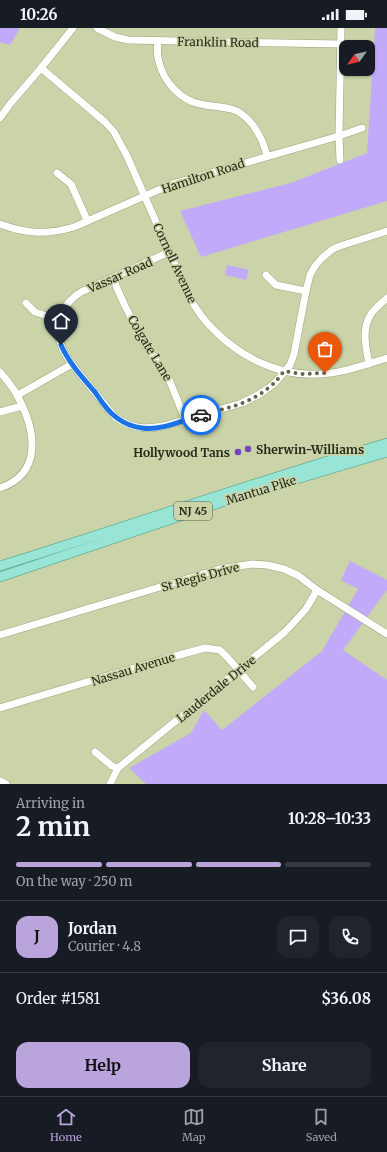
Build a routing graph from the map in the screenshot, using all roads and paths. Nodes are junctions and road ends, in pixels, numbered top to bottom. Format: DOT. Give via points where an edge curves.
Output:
graph roads {
  1 [pos="73,28"];
  2 [pos="97,28"];
  3 [pos="340,28"];
  4 [pos="340,40"];
  5 [pos="158,41"];
  6 [pos="339,44"];
  7 [pos="41,68"];
  8 [pos="339,76"];
  9 [pos="0,118"];
  10 [pos="362,128"];
  11 [pos="338,136"];
  12 [pos="267,156"];
  13 [pos="340,160"];
  14 [pos="57,173"];
  15 [pos="144,196"];
  16 [pos="87,220"];
  17 [pos="0,224"];
  18 [pos="387,231"];
  19 [pos="169,252"];
  20 [pos="266,275"];
  21 [pos="114,277"];
  22 [pos="306,290"];
  23 [pos="387,298"];
  24 [pos="26,303"];
  25 [pos="59,320"];
  26 [pos="387,358"];
  27 [pos="72,364"];
  28 [pos="369,364"];
  29 [pos="284,371"];
  30 [pos="0,372"];
  31 [pos="18,395"];
  32 [pos="22,406"];
  33 [pos="0,412"];
  34 [pos="185,419"];
  35 [pos="387,443"];
  36 [pos="387,452"];
  37 [pos="0,488"];
  38 [pos="0,565"];
  39 [pos="0,577"];
  40 [pos="317,590"];
  41 [pos="387,634"];
  42 [pos="0,635"];
  43 [pos="238,671"];
  44 [pos="253,687"];
  45 [pos="0,708"];
  46 [pos="95,752"];
  47 [pos="118,768"];
  48 [pos="0,781"];
  49 [pos="6,784"];
  50 [pos="110,784"];
  1 -- 7 [label="street"];
  2 -- 5 [label="street, Franklin Road" via="128,40"];
  3 -- 4 [label="street"];
  5 -- 6 [label="street, Franklin Road"];
  5 -- 12 [label="street" via="159,62 165,78 174,89 188,100 226,108 247,119 260,136"];
  7 -- 9 [label="street"];
  7 -- 15 [label="street, Cornell Avenue" via="114,132"];
  8 -- 11 [label="street"];
  10 -- 11 [label="street, Hamilton Road"];
  11 -- 12 [label="street, Hamilton Road"];
  11 -- 13 [label="street"];
  12 -- 15 [label="street, Hamilton Road" via="172,184"];
  14 -- 16 [label="street" via="71,184"];
  15 -- 16 [label="street, Hamilton Road"];
  15 -- 19 [label="street, Cornell Avenue"];
  16 -- 17 [label="street, Hamilton Road" via="70,228 52,232 27,232"];
  18 -- 22 [label="street" via="332,249 315,266"];
  19 -- 21 [label="street, Vassar Road"];
  19 -- 29 [label="street, Cornell Avenue" via="189,297 213,330 233,347 264,364"];
  20 -- 22 [label="street" via="276,285"];
  21 -- 25 [label="street, Vassar Road" via="76,295 64,307"];
  21 -- 34 [label="street, Colgate Lane" via="144,343 169,379"];
  22 -- 29 [label="street" via="294,354 290,365"];
  23 -- 28 [label="street" via="371,314 366,327"];
  24 -- 25 [label="street" via="35,312"];
  25 -- 27 [label="street" via="61,345"];
  26 -- 28 [label="street, Cornell Avenue"];
  27 -- 31 [label="street"];
  27 -- 34 [label="street" via="115,417 123,422 143,428 155,428"];
  28 -- 29 [label="street, Cornell Avenue" via="348,370 316,374"];
  29 -- 34 [label="street" via="267,390 242,403"];
  30 -- 31 [label="street"];
  31 -- 32 [label="street"];
  32 -- 33 [label="street"];
  32 -- 37 [label="street" via="31,433 32,452 21,476"];
  35 -- 38 [label="main road, Mantua Pike / NJ 45" via="141,520 67,546"];
  36 -- 39 [label="main road, Mantua Pike / NJ 45" via="237,497"];
  40 -- 41 [label="street, St Regis Drive"];
  40 -- 42 [label="street, St Regis Drive" via="292,572 252,564 220,570"];
  40 -- 43 [label="street, Lauderdale Drive" via="306,609 285,632"];
  43 -- 44 [label="street, Nassau Avenue"];
  43 -- 45 [label="street, Nassau Avenue" via="220,650 205,648"];
  43 -- 47 [label="street, Lauderdale Drive"];
  46 -- 47 [label="street"];
  47 -- 50 [label="street, Lauderdale Drive"];
  48 -- 49 [label="street"];
}
